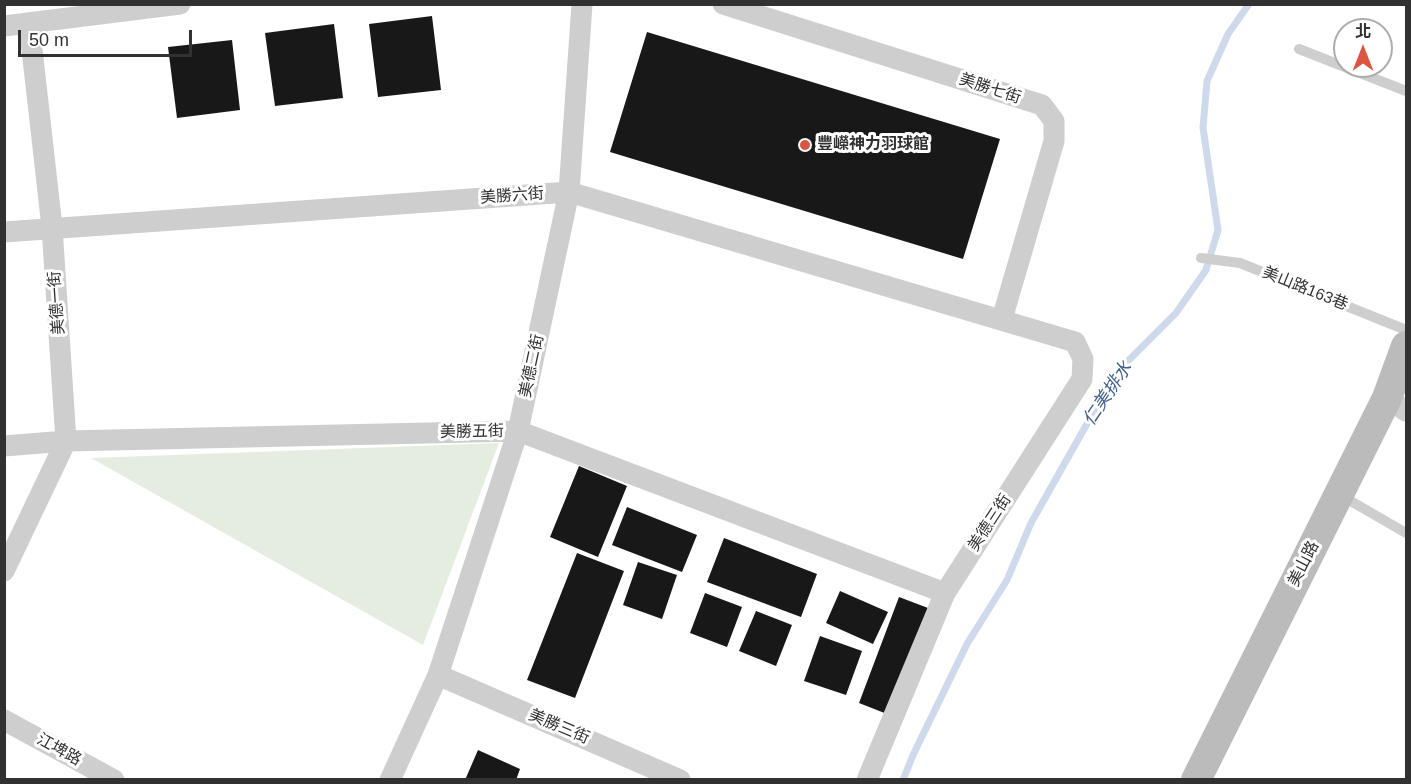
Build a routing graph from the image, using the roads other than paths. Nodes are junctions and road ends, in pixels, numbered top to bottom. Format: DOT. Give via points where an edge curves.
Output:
graph roads {
  1 [pos="180,4"];
  2 [pos="582,4"];
  3 [pos="723,4"];
  4 [pos="30,23"];
  5 [pos="4,26"];
  6 [pos="1299,49"];
  7 [pos="1407,91"];
  8 [pos="569,192"];
  9 [pos="52,227"];
  10 [pos="4,232"];
  11 [pos="1201,258"];
  12 [pos="1002,319"];
  13 [pos="1407,330"];
  14 [pos="1407,346"];
  15 [pos="1397,404"];
  16 [pos="518,431"];
  17 [pos="66,441"];
  18 [pos="4,446"];
  19 [pos="1339,495"];
  20 [pos="1407,533"];
  21 [pos="4,571"];
  22 [pos="945,593"];
  23 [pos="438,675"];
  24 [pos="4,720"];
  25 [pos="114,780"];
  26 [pos="390,780"];
  27 [pos="680,780"];
  28 [pos="867,780"];
  29 [pos="1196,780"];
  1 -- 4 [label="street"];
  2 -- 8 [label="street, 美德二街"];
  3 -- 12 [label="street, 美勝七街" via="1042,105 1054,121 1054,141"];
  4 -- 5 [label="street"];
  4 -- 9 [label="street, 美德一街"];
  6 -- 7 [label="lane"];
  8 -- 9 [label="street, 美勝六街"];
  8 -- 12 [label="street, 美勝六街"];
  8 -- 16 [label="street, 美德二街"];
  9 -- 10 [label="street, 美勝六街"];
  9 -- 17 [label="street, 美德一街"];
  11 -- 13 [label="lane, 美山路163巷" via="1240,264"];
  12 -- 22 [label="street, 美德三街" via="1075,342 1083,359 1082,379"];
  14 -- 15 [label="street, 美山路"];
  15 -- 19 [label="street, 美山路"];
  16 -- 17 [label="street, 美勝五街"];
  16 -- 22 [label="street, 美勝五街"];
  16 -- 23 [label="street, 美德二街"];
  17 -- 18 [label="street, 美勝五街"];
  17 -- 21 [label="street, 美德一街"];
  19 -- 20 [label="lane"];
  19 -- 29 [label="street, 美山路"];
  22 -- 28 [label="street, 美德三街"];
  23 -- 26 [label="street, 美德二街"];
  23 -- 27 [label="street, 美勝三街"];
  24 -- 25 [label="street, 江埤路"];
}
